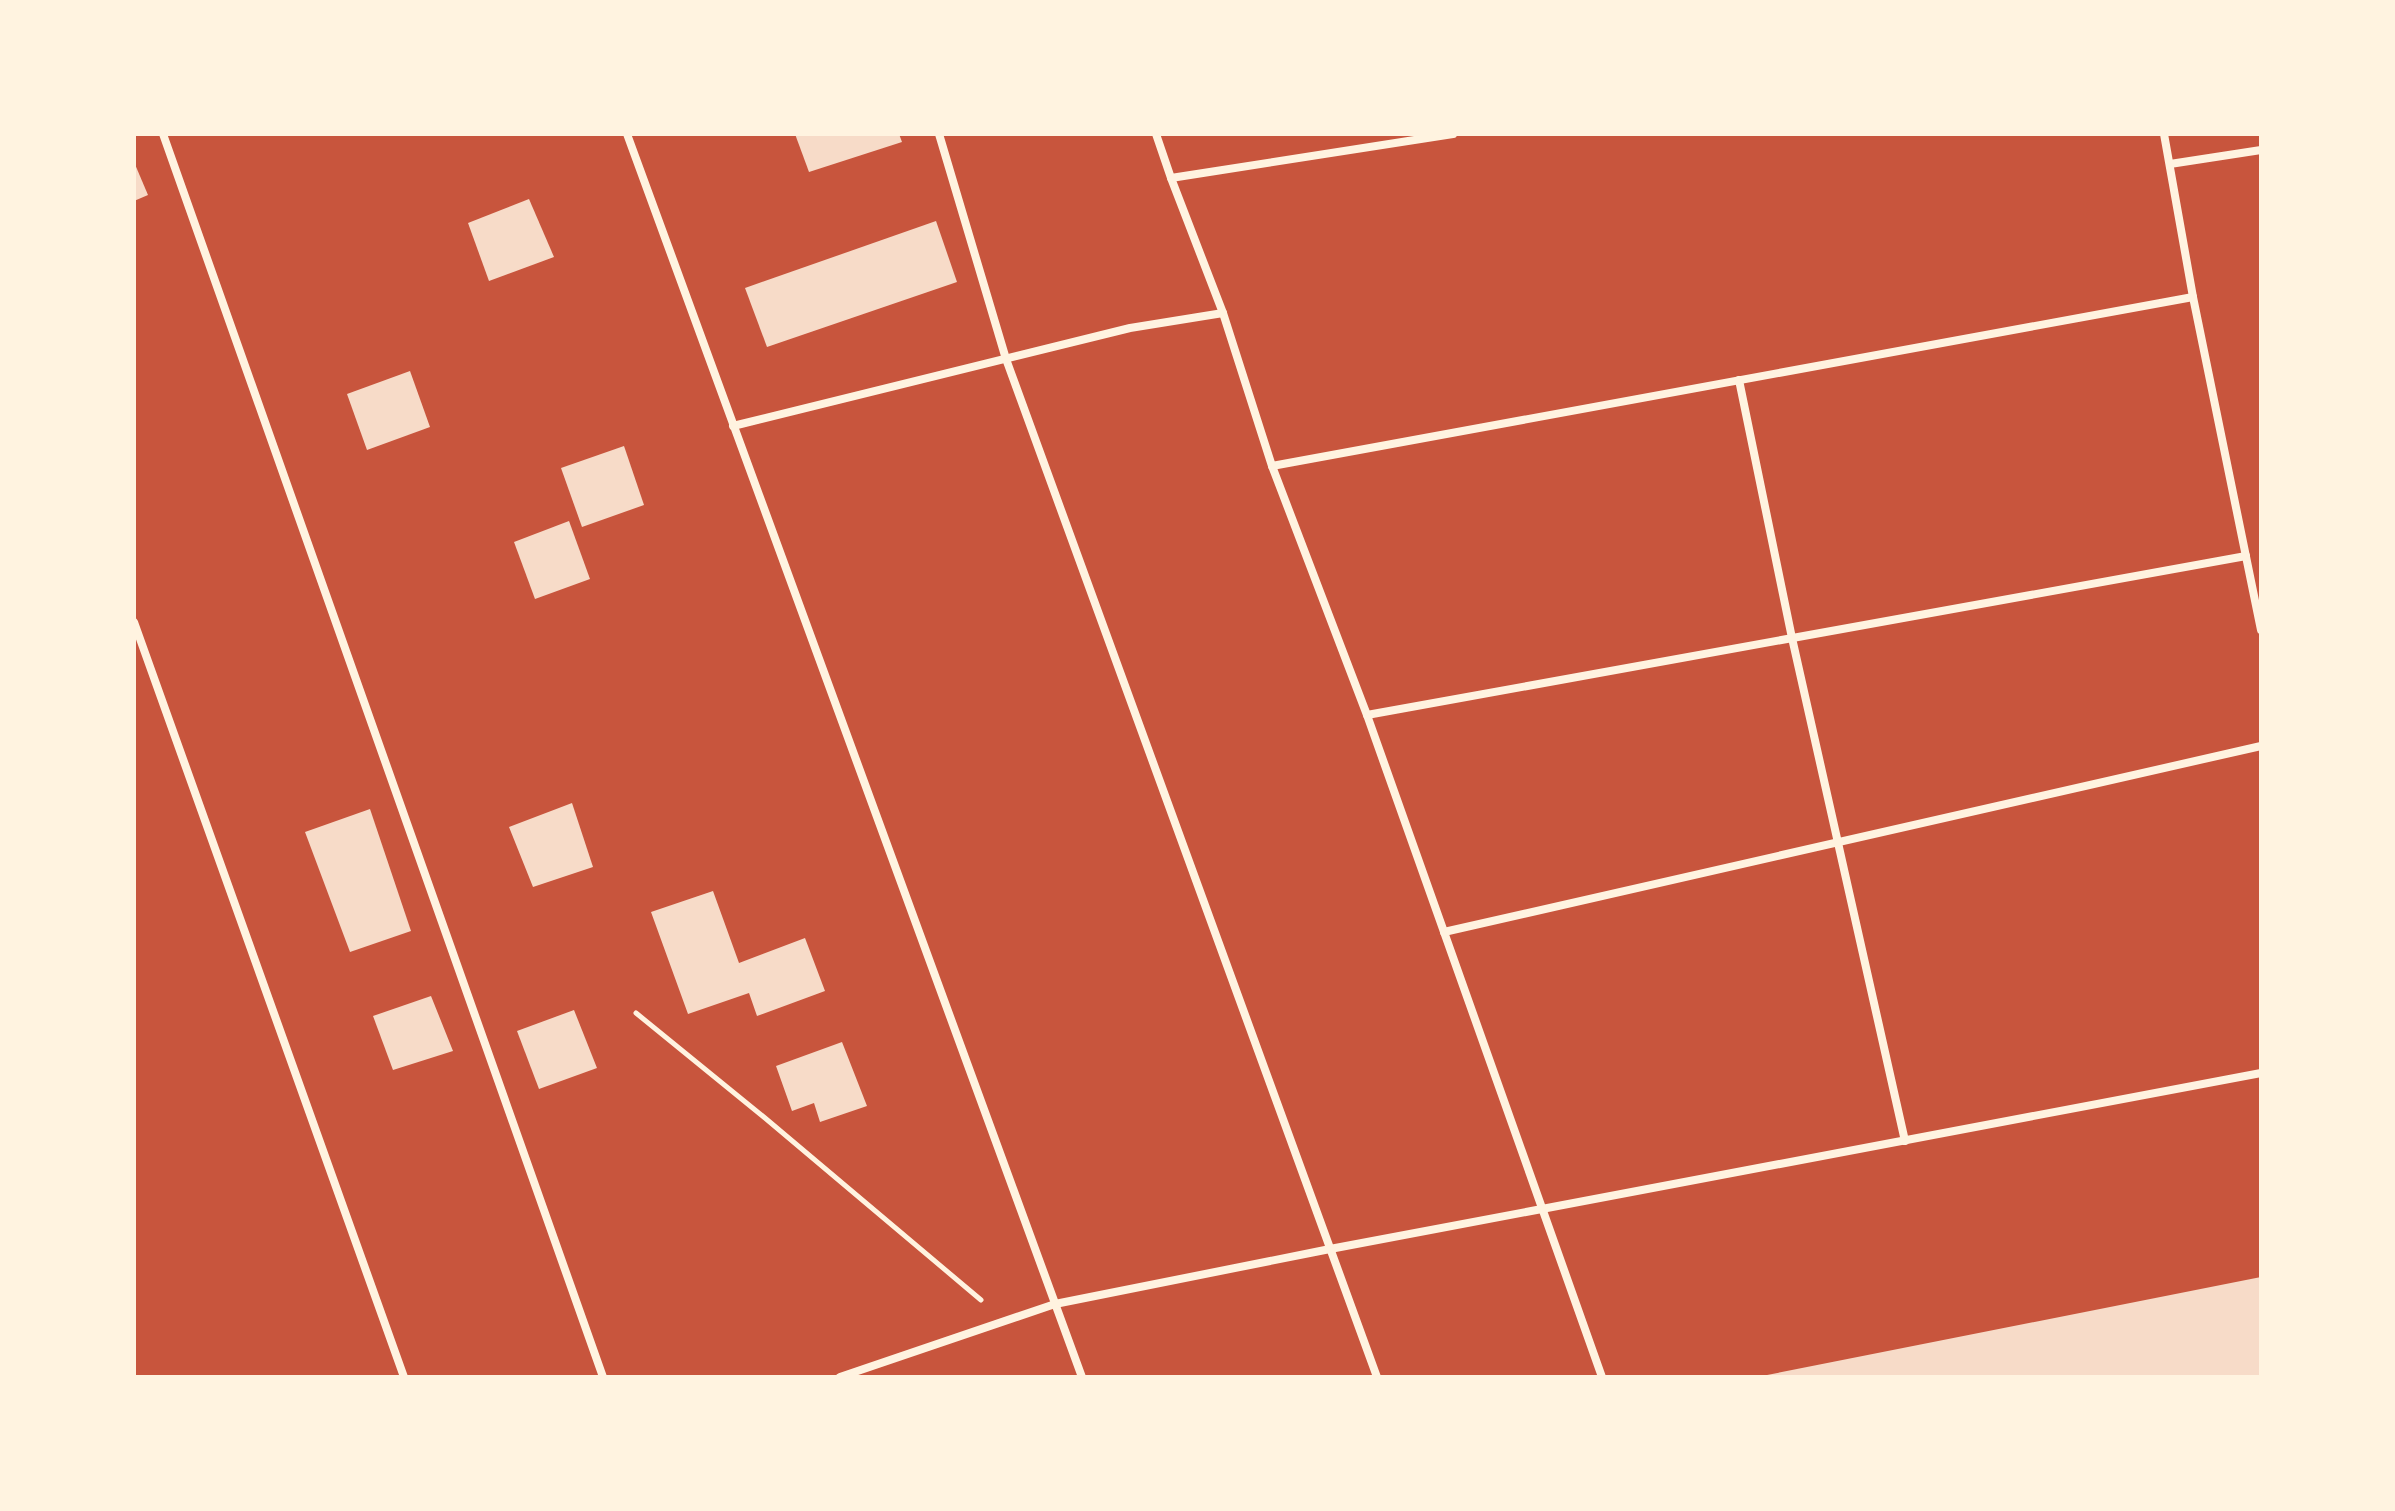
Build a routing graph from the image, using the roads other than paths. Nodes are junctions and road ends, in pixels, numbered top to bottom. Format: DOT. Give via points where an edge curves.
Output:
graph roads {
  1 [pos="163,134"];
  2 [pos="627,134"];
  3 [pos="939,134"];
  4 [pos="1156,134"];
  5 [pos="1453,134"];
  6 [pos="2164,134"];
  7 [pos="2261,150"];
  8 [pos="2170,164"];
  9 [pos="1171,178"];
  10 [pos="2193,297"];
  11 [pos="1223,313"];
  12 [pos="1006,359"];
  13 [pos="1739,380"];
  14 [pos="733,426"];
  15 [pos="1272,466"];
  16 [pos="2246,556"];
  17 [pos="134,622"];
  18 [pos="2261,630"];
  19 [pos="1792,638"];
  20 [pos="1367,715"];
  21 [pos="2261,746"];
  22 [pos="1839,842"];
  23 [pos="1444,932"];
  24 [pos="2261,1073"];
  25 [pos="1905,1141"];
  26 [pos="1541,1210"];
  27 [pos="1330,1249"];
  28 [pos="1055,1304"];
  29 [pos="404,1377"];
  30 [pos="603,1377"];
  31 [pos="840,1377"];
  32 [pos="1082,1377"];
  33 [pos="1377,1377"];
  34 [pos="1602,1377"];
  1 -- 30 [label="street"];
  2 -- 14 [label="street"];
  3 -- 12 [label="street"];
  4 -- 9 [label="street"];
  5 -- 9 [label="street"];
  6 -- 8 [label="street"];
  7 -- 8 [label="street"];
  8 -- 10 [label="street"];
  9 -- 11 [label="street"];
  10 -- 13 [label="street"];
  10 -- 16 [label="street"];
  11 -- 12 [label="street" via="1130,328"];
  11 -- 15 [label="street"];
  12 -- 14 [label="street"];
  12 -- 27 [label="street"];
  13 -- 15 [label="street"];
  13 -- 19 [label="street"];
  14 -- 28 [label="street"];
  15 -- 20 [label="street"];
  16 -- 18 [label="street"];
  16 -- 19 [label="street"];
  17 -- 29 [label="street"];
  19 -- 20 [label="street"];
  19 -- 22 [label="street"];
  20 -- 23 [label="street"];
  21 -- 22 [label="street"];
  22 -- 23 [label="street"];
  22 -- 25 [label="street"];
  23 -- 26 [label="street"];
  24 -- 25 [label="street"];
  25 -- 26 [label="street"];
  26 -- 27 [label="street"];
  26 -- 34 [label="street"];
  27 -- 28 [label="street"];
  27 -- 33 [label="street"];
  28 -- 31 [label="street"];
  28 -- 32 [label="street"];
}
